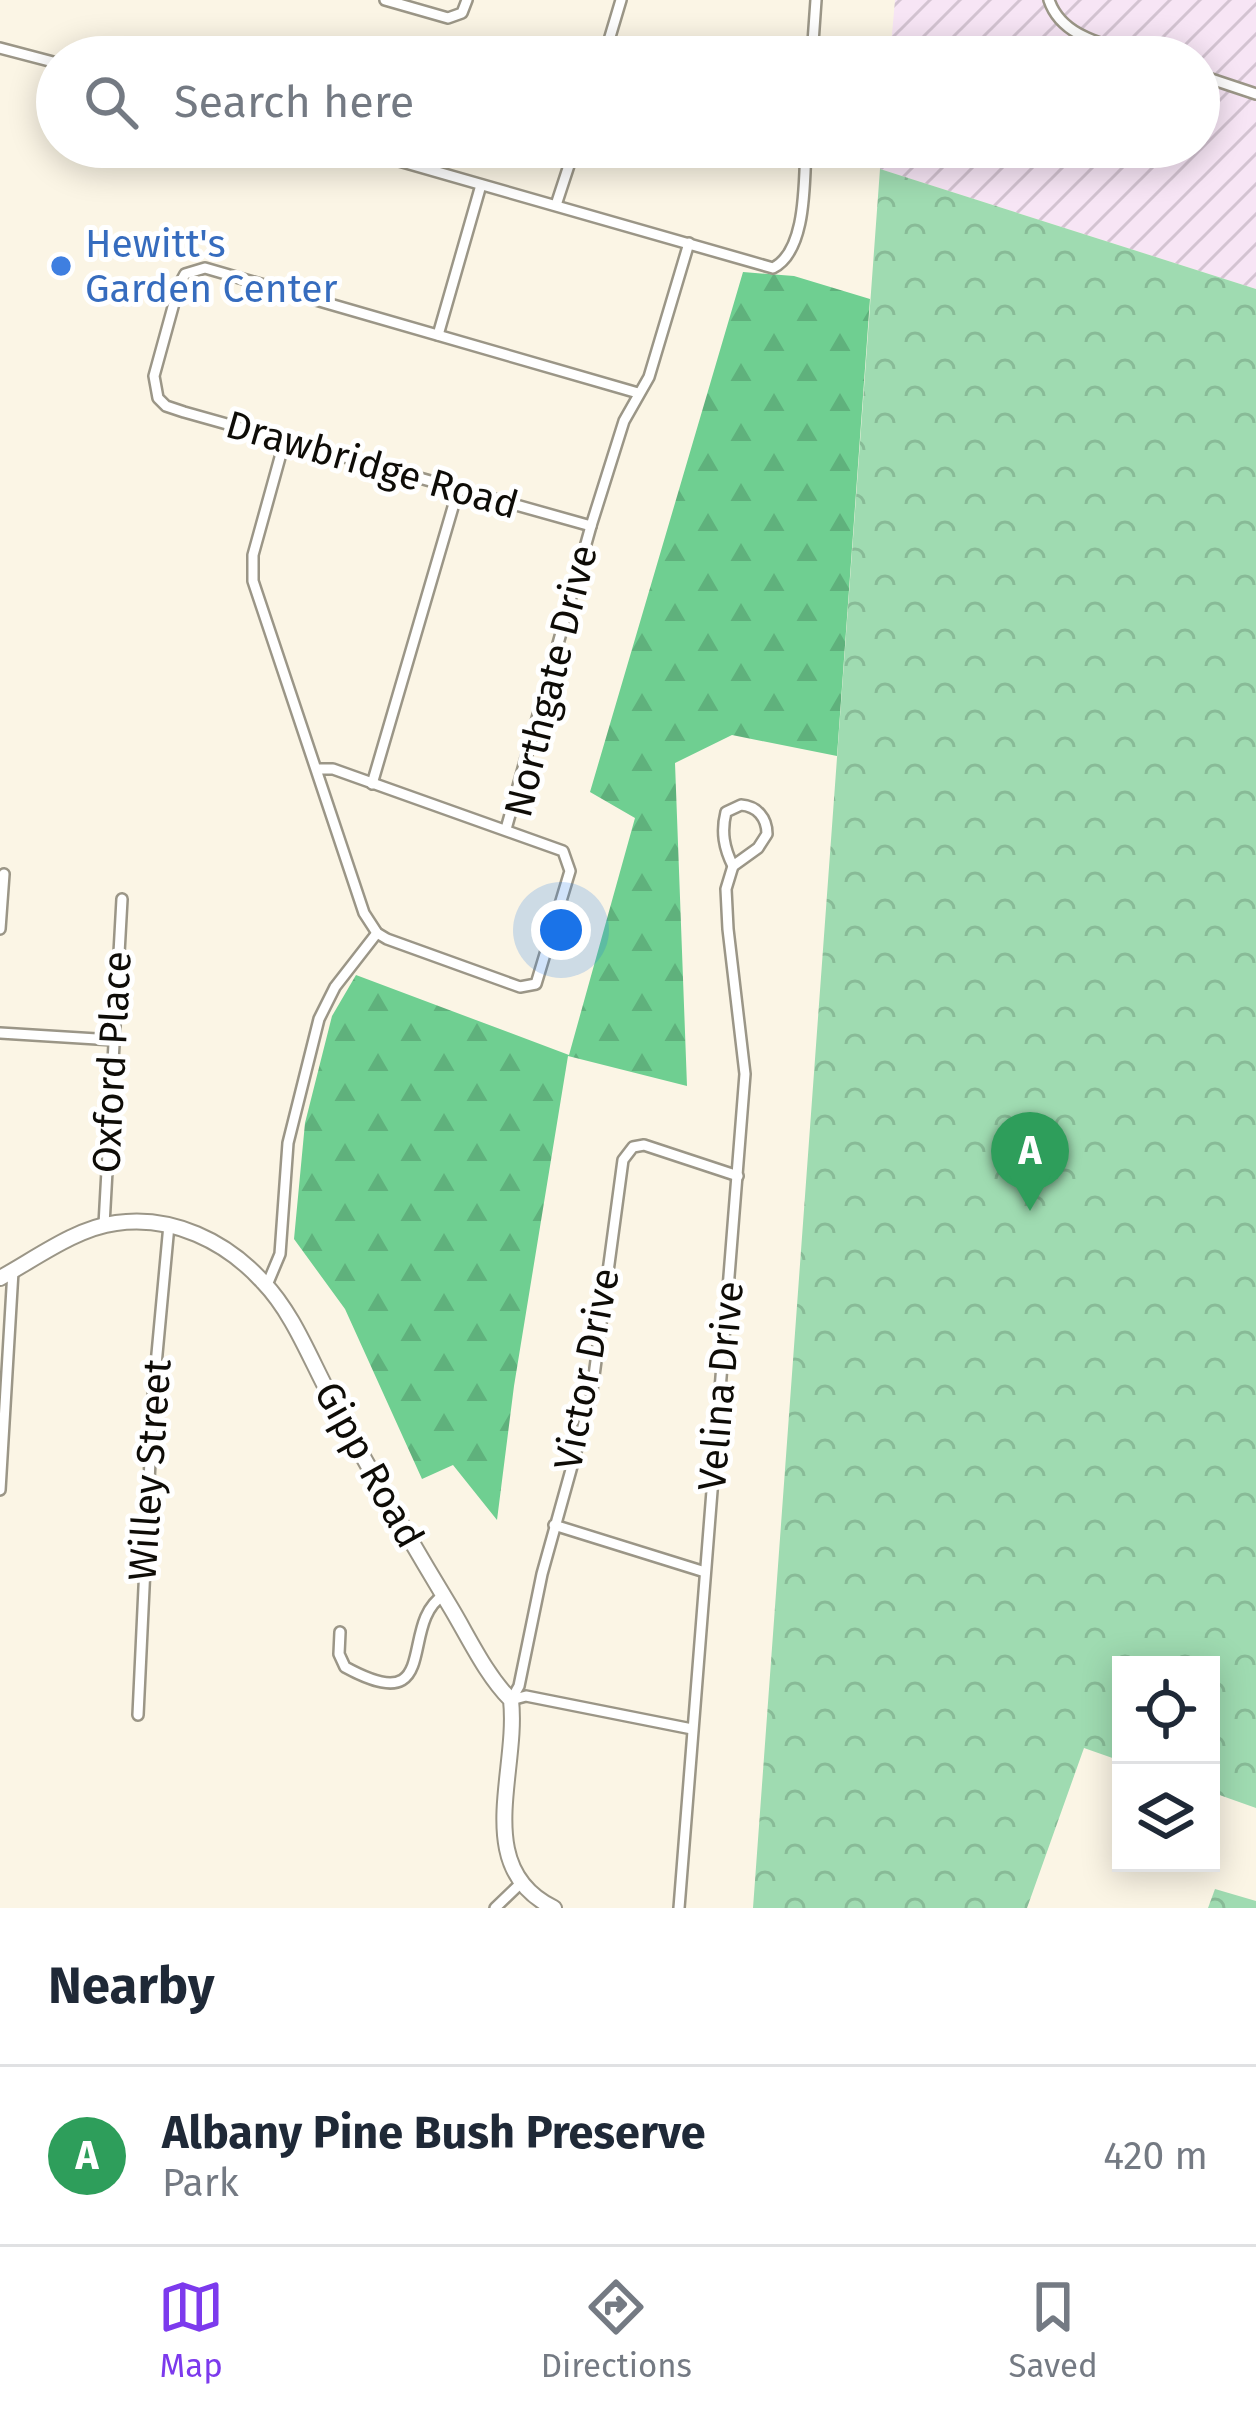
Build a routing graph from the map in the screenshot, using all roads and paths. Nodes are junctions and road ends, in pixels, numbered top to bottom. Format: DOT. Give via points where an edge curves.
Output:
graph roads {
  1 [pos="385,0"];
  2 [pos="467,0"];
  3 [pos="622,0"];
  4 [pos="816,0"];
  5 [pos="1049,0"];
  6 [pos="611,36"];
  7 [pos="813,36"];
  8 [pos="1083,36"];
  9 [pos="0,48"];
  10 [pos="36,57"];
  11 [pos="1220,82"];
  12 [pos="1256,94"];
  13 [pos="422,168"];
  14 [pos="568,168"];
  15 [pos="804,168"];
  16 [pos="481,185"];
  17 [pos="556,205"];
  18 [pos="689,243"];
  19 [pos="438,335"];
  20 [pos="638,393"];
  21 [pos="284,442"];
  22 [pos="458,490"];
  23 [pos="591,526"];
  24 [pos="317,769"];
  25 [pos="372,784"];
  26 [pos="506,829"];
  27 [pos="733,866"];
  28 [pos="4,874"];
  29 [pos="122,899"];
  30 [pos="0,929"];
  31 [pos="377,933"];
  32 [pos="0,1033"];
  33 [pos="113,1040"];
  34 [pos="739,1176"];
  35 [pos="104,1225"];
  36 [pos="169,1225"];
  37 [pos="7,1274"];
  38 [pos="267,1285"];
  39 [pos="0,1490"];
  40 [pos="554,1525"];
  41 [pos="705,1572"];
  42 [pos="444,1595"];
  43 [pos="340,1633"];
  44 [pos="511,1700"];
  45 [pos="138,1715"];
  46 [pos="692,1729"];
  47 [pos="520,1884"];
  48 [pos="495,1908"];
  49 [pos="554,1908"];
  50 [pos="679,1908"];
  1 -- 2 [label="street" via="448,18"];
  3 -- 6 [label="street"];
  4 -- 7 [label="street"];
  5 -- 8 [label="street" via="1054,16"];
  9 -- 10 [label="street"];
  11 -- 12 [label="street"];
  13 -- 16 [label="street"];
  14 -- 17 [label="street"];
  15 -- 18 [label="street" via="784,262 761,267"];
  16 -- 17 [label="street"];
  16 -- 19 [label="street"];
  17 -- 18 [label="street"];
  18 -- 20 [label="street, Northgate Drive" via="650,377"];
  19 -- 20 [label="street"];
  19 -- 21 [label="street, Drawbridge Road" via="193,269 178,285 154,376 158,398"];
  20 -- 23 [label="street, Northgate Drive"];
  21 -- 22 [label="street, Drawbridge Road"];
  21 -- 24 [label="street" via="253,580"];
  22 -- 23 [label="street, Drawbridge Road"];
  22 -- 25 [label="street"];
  23 -- 26 [label="street, Northgate Drive"];
  24 -- 25 [label="street"];
  24 -- 31 [label="street"];
  25 -- 26 [label="street"];
  26 -- 31 [label="street, Northgate Drive" via="557,847 570,864 536,984 520,987"];
  27 -- 27 [label="street, Velina Drive" via="767,834 763,817 748,806 733,807 724,819"];
  27 -- 34 [label="street, Velina Drive" via="728,929 745,1073"];
  28 -- 30 [label="street"];
  29 -- 33 [label="street, Oxford Place"];
  31 -- 38 [label="street" via="319,1019 288,1144 280,1254"];
  32 -- 33 [label="street"];
  33 -- 35 [label="street, Oxford Place"];
  34 -- 40 [label="street, Victor Drive" via="644,1144 626,1155 591,1398"];
  34 -- 41 [label="street, Velina Drive"];
  35 -- 36 [label="street, Gipp Road"];
  35 -- 37 [label="street, Gipp Road"];
  36 -- 38 [label="street, Gipp Road" via="222,1247"];
  36 -- 45 [label="street, Willey Street"];
  37 -- 39 [label="street"];
  38 -- 42 [label="street, Gipp Road"];
  40 -- 41 [label="street"];
  40 -- 44 [label="street, Victor Drive"];
  41 -- 46 [label="street, Velina Drive"];
  42 -- 43 [label="street" via="430,1606 410,1673 399,1682 345,1666"];
  42 -- 44 [label="street, Gipp Road"];
  44 -- 46 [label="street" via="526,1696"];
  44 -- 47 [label="street" via="504,1841"];
  46 -- 50 [label="street, Velina Drive"];
  47 -- 48 [label="street"];
  47 -- 49 [label="street"];
}
